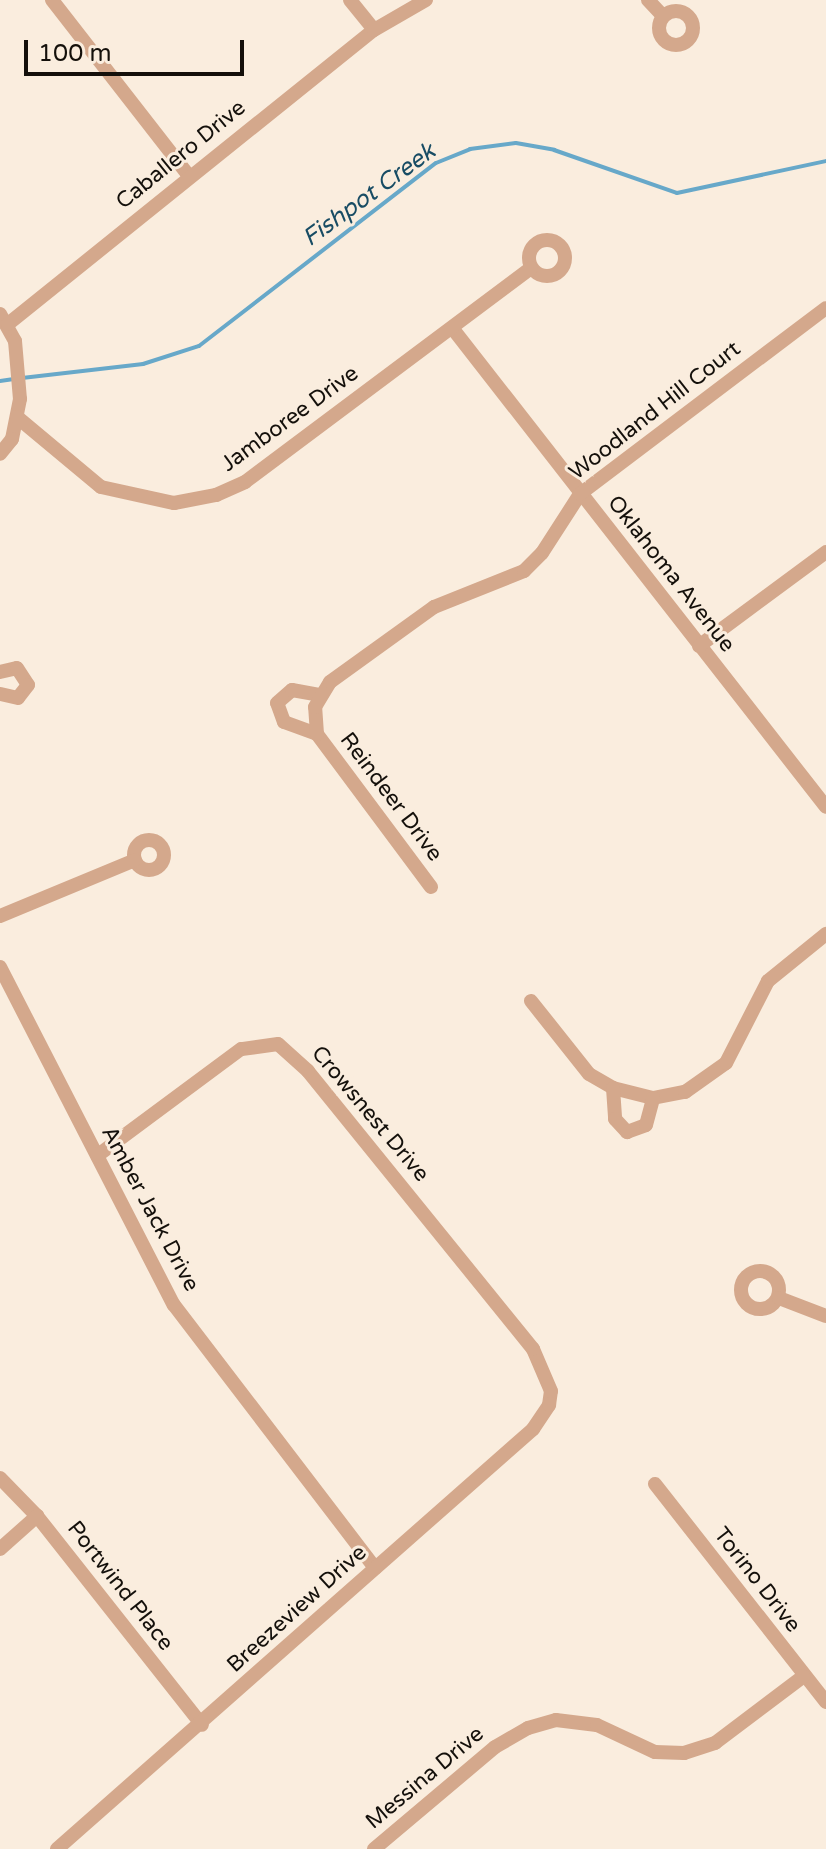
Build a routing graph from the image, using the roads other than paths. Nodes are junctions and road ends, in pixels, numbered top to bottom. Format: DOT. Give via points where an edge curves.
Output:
graph roads {
  1 [pos="52,0"];
  2 [pos="350,0"];
  3 [pos="426,0"];
  4 [pos="648,0"];
  5 [pos="663,16"];
  6 [pos="374,30"];
  7 [pos="189,176"];
  8 [pos="531,268"];
  9 [pos="826,308"];
  10 [pos="4,319"];
  11 [pos="453,329"];
  12 [pos="17,417"];
  13 [pos="0,454"];
  14 [pos="580,494"];
  15 [pos="826,552"];
  16 [pos="699,646"];
  17 [pos="0,672"];
  18 [pos="0,694"];
  19 [pos="321,695"];
  20 [pos="317,734"];
  21 [pos="826,807"];
  22 [pos="135,860"];
  23 [pos="431,887"];
  24 [pos="0,916"];
  25 [pos="826,934"];
  26 [pos="0,967"];
  27 [pos="531,1001"];
  28 [pos="613,1088"];
  29 [pos="653,1098"];
  30 [pos="97,1156"];
  31 [pos="779,1298"];
  32 [pos="826,1316"];
  33 [pos="551,1391"];
  34 [pos="0,1478"];
  35 [pos="655,1484"];
  36 [pos="37,1516"];
  37 [pos="0,1549"];
  38 [pos="375,1568"];
  39 [pos="804,1676"];
  40 [pos="826,1702"];
  41 [pos="202,1725"];
  42 [pos="57,1849"];
  43 [pos="374,1849"];
  1 -- 7 [label="street"];
  2 -- 6 [label="street"];
  3 -- 6 [label="street, Caballero Drive"];
  4 -- 5 [label="street"];
  6 -- 7 [label="street, Caballero Drive"];
  7 -- 10 [label="street, Caballero Drive"];
  8 -- 11 [label="street, Jamboree Drive"];
  9 -- 14 [label="street, Woodland Hill Court"];
  10 -- 12 [label="street" via="15,341"];
  11 -- 12 [label="street, Jamboree Drive" via="245,482 199,499 153,501 101,487"];
  11 -- 14 [label="street, Oklahoma Avenue"];
  12 -- 13 [label="street" via="12,439"];
  14 -- 16 [label="street, Oklahoma Avenue"];
  14 -- 19 [label="street, Woodland Hill Court" via="524,571 434,607 330,682"];
  15 -- 16 [label="street"];
  16 -- 21 [label="street, Oklahoma Avenue"];
  17 -- 18 [label="street" via="17,668 28,685 18,698"];
  19 -- 20 [label="street" via="315,707"];
  19 -- 20 [label="street" via="292,690 277,703 284,722"];
  20 -- 23 [label="street, Reindeer Drive"];
  22 -- 24 [label="street"];
  25 -- 29 [label="street" via="768,981 726,1063 685,1092"];
  26 -- 30 [label="street, Amber Jack Drive"];
  27 -- 28 [label="street" via="589,1074"];
  28 -- 29 [label="street"];
  28 -- 29 [label="street" via="615,1119 627,1132 646,1125"];
  30 -- 33 [label="street, Crowsnest Drive" via="241,1049 278,1044 308,1071 533,1349"];
  30 -- 38 [label="street, Amber Jack Drive" via="174,1305"];
  31 -- 32 [label="street"];
  33 -- 38 [label="street, Breezeview Drive" via="549,1405 533,1429"];
  34 -- 36 [label="street, Portwind Place"];
  35 -- 39 [label="street, Torino Drive"];
  36 -- 37 [label="street"];
  36 -- 41 [label="street, Portwind Place"];
  38 -- 41 [label="street, Breezeview Drive"];
  39 -- 40 [label="street, Torino Drive"];
  39 -- 43 [label="street, Messina Drive" via="715,1743 684,1753 655,1752 597,1725 542,1722 495,1747"];
  41 -- 42 [label="street, Breezeview Drive"];
}
